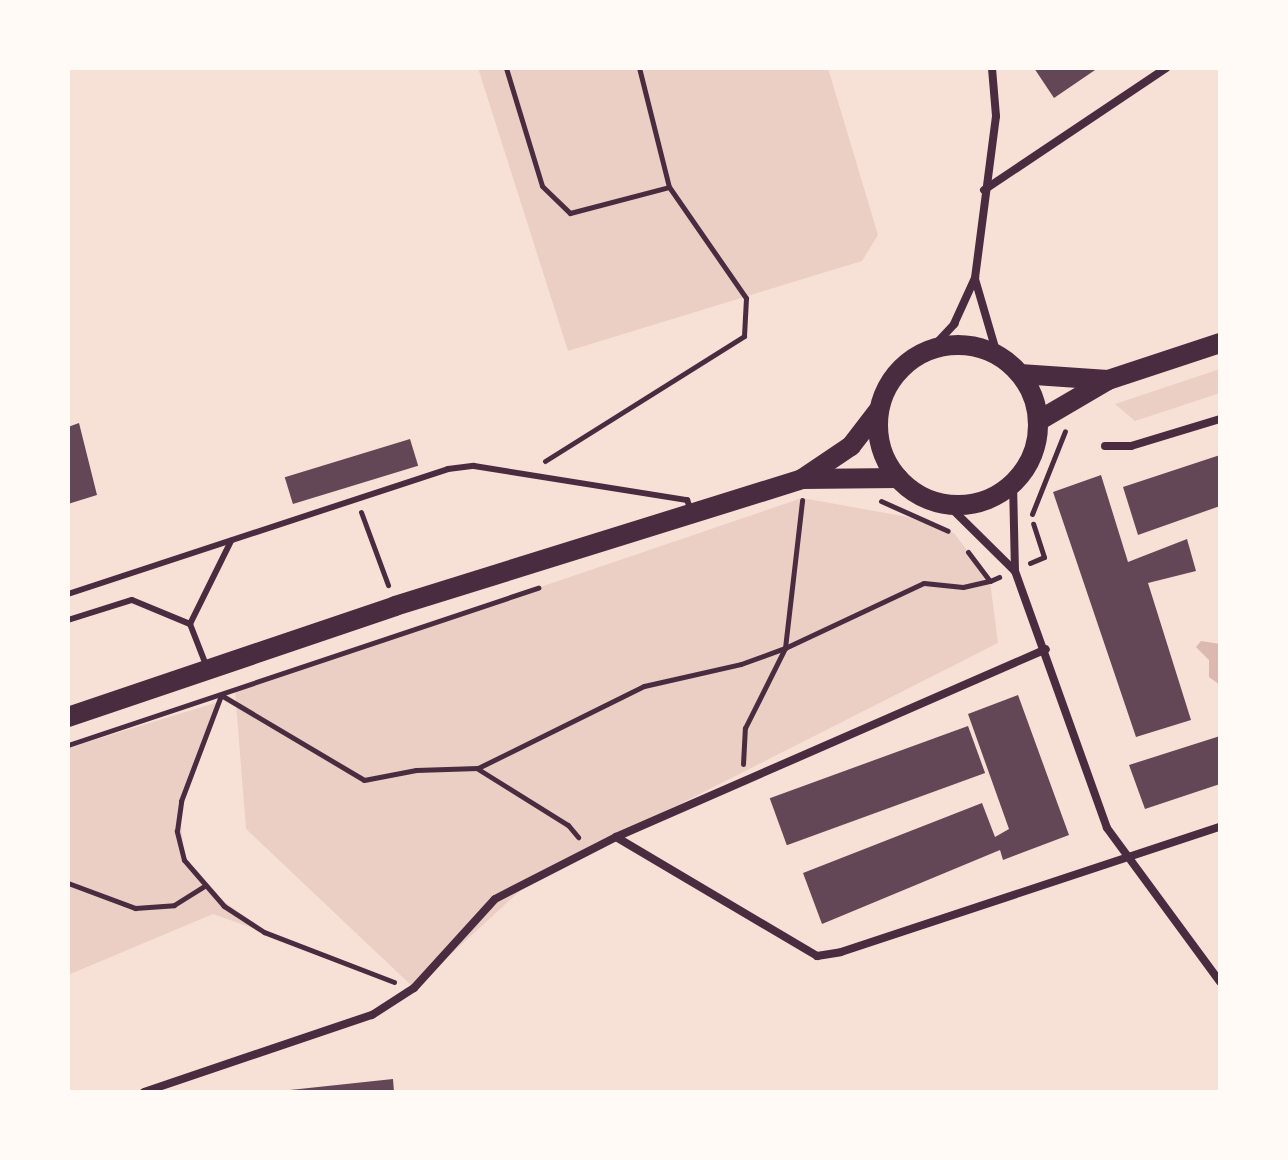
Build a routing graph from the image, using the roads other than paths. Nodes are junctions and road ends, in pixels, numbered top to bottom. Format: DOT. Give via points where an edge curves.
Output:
graph roads {
  1 [pos="992,68"];
  2 [pos="1166,68"];
  3 [pos="984,190"];
  4 [pos="975,278"];
  5 [pos="1220,343"];
  6 [pos="932,348"];
  7 [pos="997,354"];
  8 [pos="1020,374"];
  9 [pos="1108,380"];
  10 [pos="878,411"];
  11 [pos="1220,419"];
  12 [pos="1038,421"];
  13 [pos="1105,446"];
  14 [pos="898,478"];
  15 [pos="1013,483"];
  16 [pos="805,490"];
  17 [pos="948,505"];
  18 [pos="693,513"];
  19 [pos="231,541"];
  20 [pos="1015,571"];
  21 [pos="68,594"];
  22 [pos="68,620"];
  23 [pos="190,624"];
  24 [pos="1046,649"];
  25 [pos="207,670"];
  26 [pos="68,717"];
  27 [pos="1220,827"];
  28 [pos="616,837"];
  29 [pos="1128,858"];
  30 [pos="1220,982"];
  31 [pos="144,1092"];
  1 -- 3 [label="street" via="996,116"];
  2 -- 3 [label="street"];
  3 -- 4 [label="street"];
  4 -- 6 [label="street" via="954,324"];
  4 -- 7 [label="street"];
  5 -- 9 [label="main road"];
  6 -- 7 [label="main road" via="961,344"];
  6 -- 10 [label="main road" via="898,371"];
  7 -- 8 [label="main road"];
  8 -- 9 [label="main road"];
  8 -- 12 [label="main road"];
  9 -- 12 [label="main road"];
  10 -- 14 [label="main road" via="883,454"];
  10 -- 16 [label="main road"];
  11 -- 13 [label="street" via="1131,446"];
  12 -- 15 [label="main road" via="1034,451"];
  14 -- 16 [label="main road"];
  14 -- 17 [label="main road" via="911,490"];
  15 -- 17 [label="main road" via="982,502"];
  15 -- 20 [label="street"];
  16 -- 18 [label="main road"];
  17 -- 20 [label="street"];
  18 -- 19 [label="lane" via="687,500 474,466 448,469"];
  18 -- 25 [label="main road"];
  19 -- 21 [label="lane"];
  19 -- 23 [label="lane"];
  20 -- 24 [label="street"];
  22 -- 23 [label="lane" via="132,600"];
  23 -- 25 [label="lane"];
  24 -- 28 [label="street"];
  24 -- 29 [label="street" via="1107,828"];
  25 -- 26 [label="main road"];
  27 -- 29 [label="street"];
  28 -- 29 [label="street" via="817,956"];
  28 -- 31 [label="street" via="495,899 414,988 372,1015"];
  29 -- 30 [label="street"];
}
